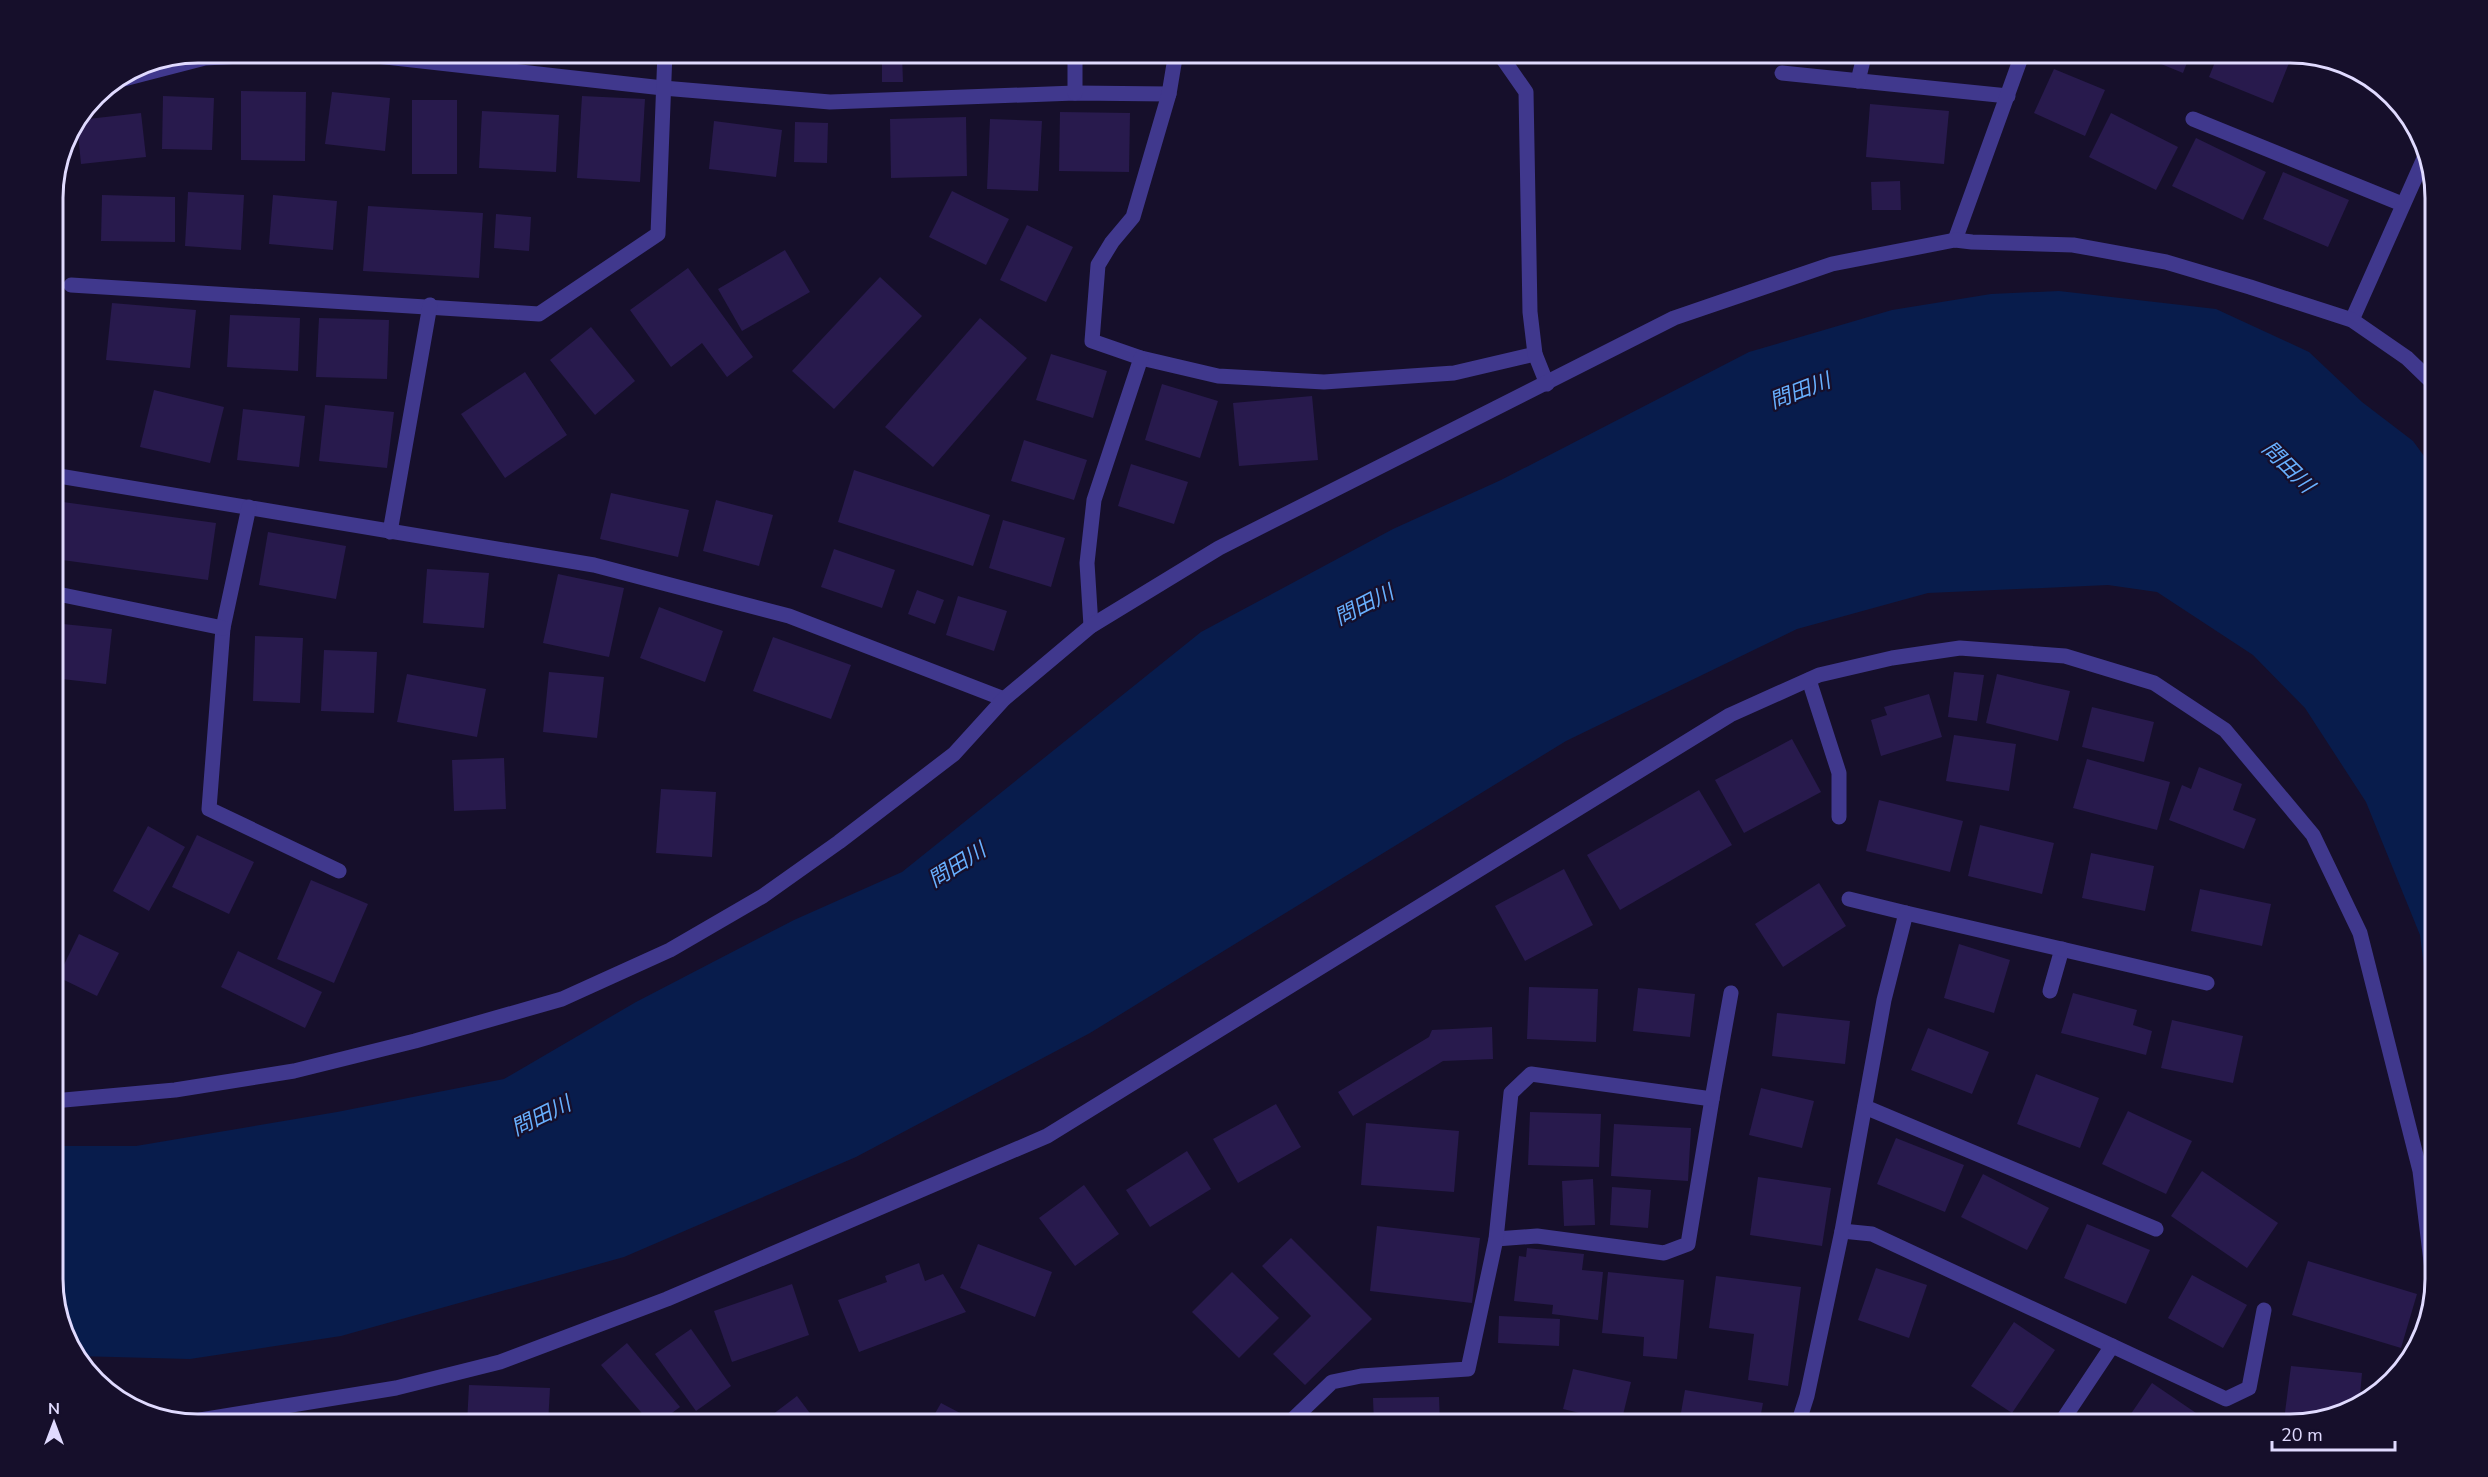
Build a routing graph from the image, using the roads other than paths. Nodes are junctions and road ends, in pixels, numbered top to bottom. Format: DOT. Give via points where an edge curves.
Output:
graph roads {
  1 [pos="442,63"];
  2 [pos="664,63"];
  3 [pos="1075,63"];
  4 [pos="1174,63"];
  5 [pos="1506,63"];
  6 [pos="1862,63"];
  7 [pos="2020,63"];
  8 [pos="182,64"];
  9 [pos="145,73"];
  10 [pos="1782,73"];
  11 [pos="1858,81"];
  12 [pos="663,87"];
  13 [pos="1076,93"];
  14 [pos="1168,94"];
  15 [pos="2008,96"];
  16 [pos="2193,119"];
  17 [pos="2420,165"];
  18 [pos="2402,204"];
  19 [pos="1955,240"];
  20 [pos="71,285"];
  21 [pos="430,305"];
  22 [pos="2352,320"];
  23 [pos="1535,354"];
  24 [pos="1142,358"];
  25 [pos="2425,375"];
  26 [pos="1547,384"];
  27 [pos="63,477"];
  28 [pos="249,507"];
  29 [pos="390,531"];
  30 [pos="63,595"];
  31 [pos="1091,626"];
  32 [pos="223,628"];
  33 [pos="1809,680"];
  34 [pos="1004,699"];
  35 [pos="1839,817"];
  36 [pos="339,871"];
  37 [pos="1849,899"];
  38 [pos="1906,913"];
  39 [pos="2062,949"];
  40 [pos="2207,983"];
  41 [pos="2050,991"];
  42 [pos="1731,993"];
  43 [pos="1712,1099"];
  44 [pos="63,1100"];
  45 [pos="1864,1107"];
  46 [pos="2425,1212"];
  47 [pos="2156,1229"];
  48 [pos="1842,1232"];
  49 [pos="1496,1239"];
  50 [pos="2264,1310"];
  51 [pos="2112,1346"];
  52 [pos="237,1414"];
  53 [pos="1299,1414"];
  54 [pos="1802,1414"];
  55 [pos="2067,1414"];
  1 -- 12 [label="street"];
  2 -- 12 [label="street"];
  3 -- 13 [label="street"];
  4 -- 14 [label="street"];
  5 -- 23 [label="street" via="1526,92 1530,312"];
  6 -- 11 [label="street"];
  7 -- 15 [label="street"];
  8 -- 9 [label="street"];
  10 -- 11 [label="street"];
  11 -- 15 [label="street"];
  12 -- 13 [label="street" via="830,102"];
  12 -- 21 [label="street" via="658,234 539,314"];
  13 -- 14 [label="street"];
  14 -- 24 [label="street" via="1133,217 1098,265 1092,341"];
  15 -- 19 [label="street"];
  16 -- 18 [label="street"];
  17 -- 18 [label="street"];
  18 -- 22 [label="street"];
  19 -- 22 [label="street" via="2073,245 2166,262"];
  19 -- 26 [label="street" via="1832,264 1674,318"];
  20 -- 21 [label="street"];
  21 -- 29 [label="street"];
  22 -- 25 [label="street" via="2408,358"];
  23 -- 24 [label="street" via="1454,373 1324,382 1218,376"];
  23 -- 26 [label="street"];
  24 -- 31 [label="street" via="1094,500 1087,563"];
  26 -- 31 [label="street" via="1219,548"];
  27 -- 28 [label="street"];
  28 -- 29 [label="street"];
  28 -- 32 [label="street"];
  29 -- 34 [label="street" via="594,566 789,616"];
  30 -- 32 [label="street"];
  31 -- 34 [label="street"];
  32 -- 36 [label="street" via="209,808"];
  33 -- 35 [label="street" via="1839,773"];
  33 -- 46 [label="street" via="1892,658 1960,648 2066,656 2154,683 2225,730 2313,835 2360,933 2420,1171"];
  33 -- 52 [label="street" via="1730,715 1047,1136 667,1299 500,1362 396,1388"];
  34 -- 44 [label="street" via="954,754 763,896 670,950 562,999 294,1071 175,1090"];
  37 -- 38 [label="street"];
  38 -- 39 [label="street"];
  38 -- 45 [label="street" via="1884,1000"];
  39 -- 40 [label="street"];
  39 -- 41 [label="street"];
  42 -- 43 [label="street"];
  43 -- 49 [label="street" via="1688,1244 1664,1252 1537,1236"];
  43 -- 49 [label="street" via="1531,1074 1511,1093"];
  45 -- 47 [label="street"];
  45 -- 48 [label="street"];
  48 -- 51 [label="street" via="1872,1234"];
  48 -- 54 [label="street"];
  49 -- 53 [label="street" via="1468,1369 1361,1376 1332,1382"];
  50 -- 51 [label="street" via="2249,1388 2226,1399"];
  51 -- 55 [label="street"];
}
